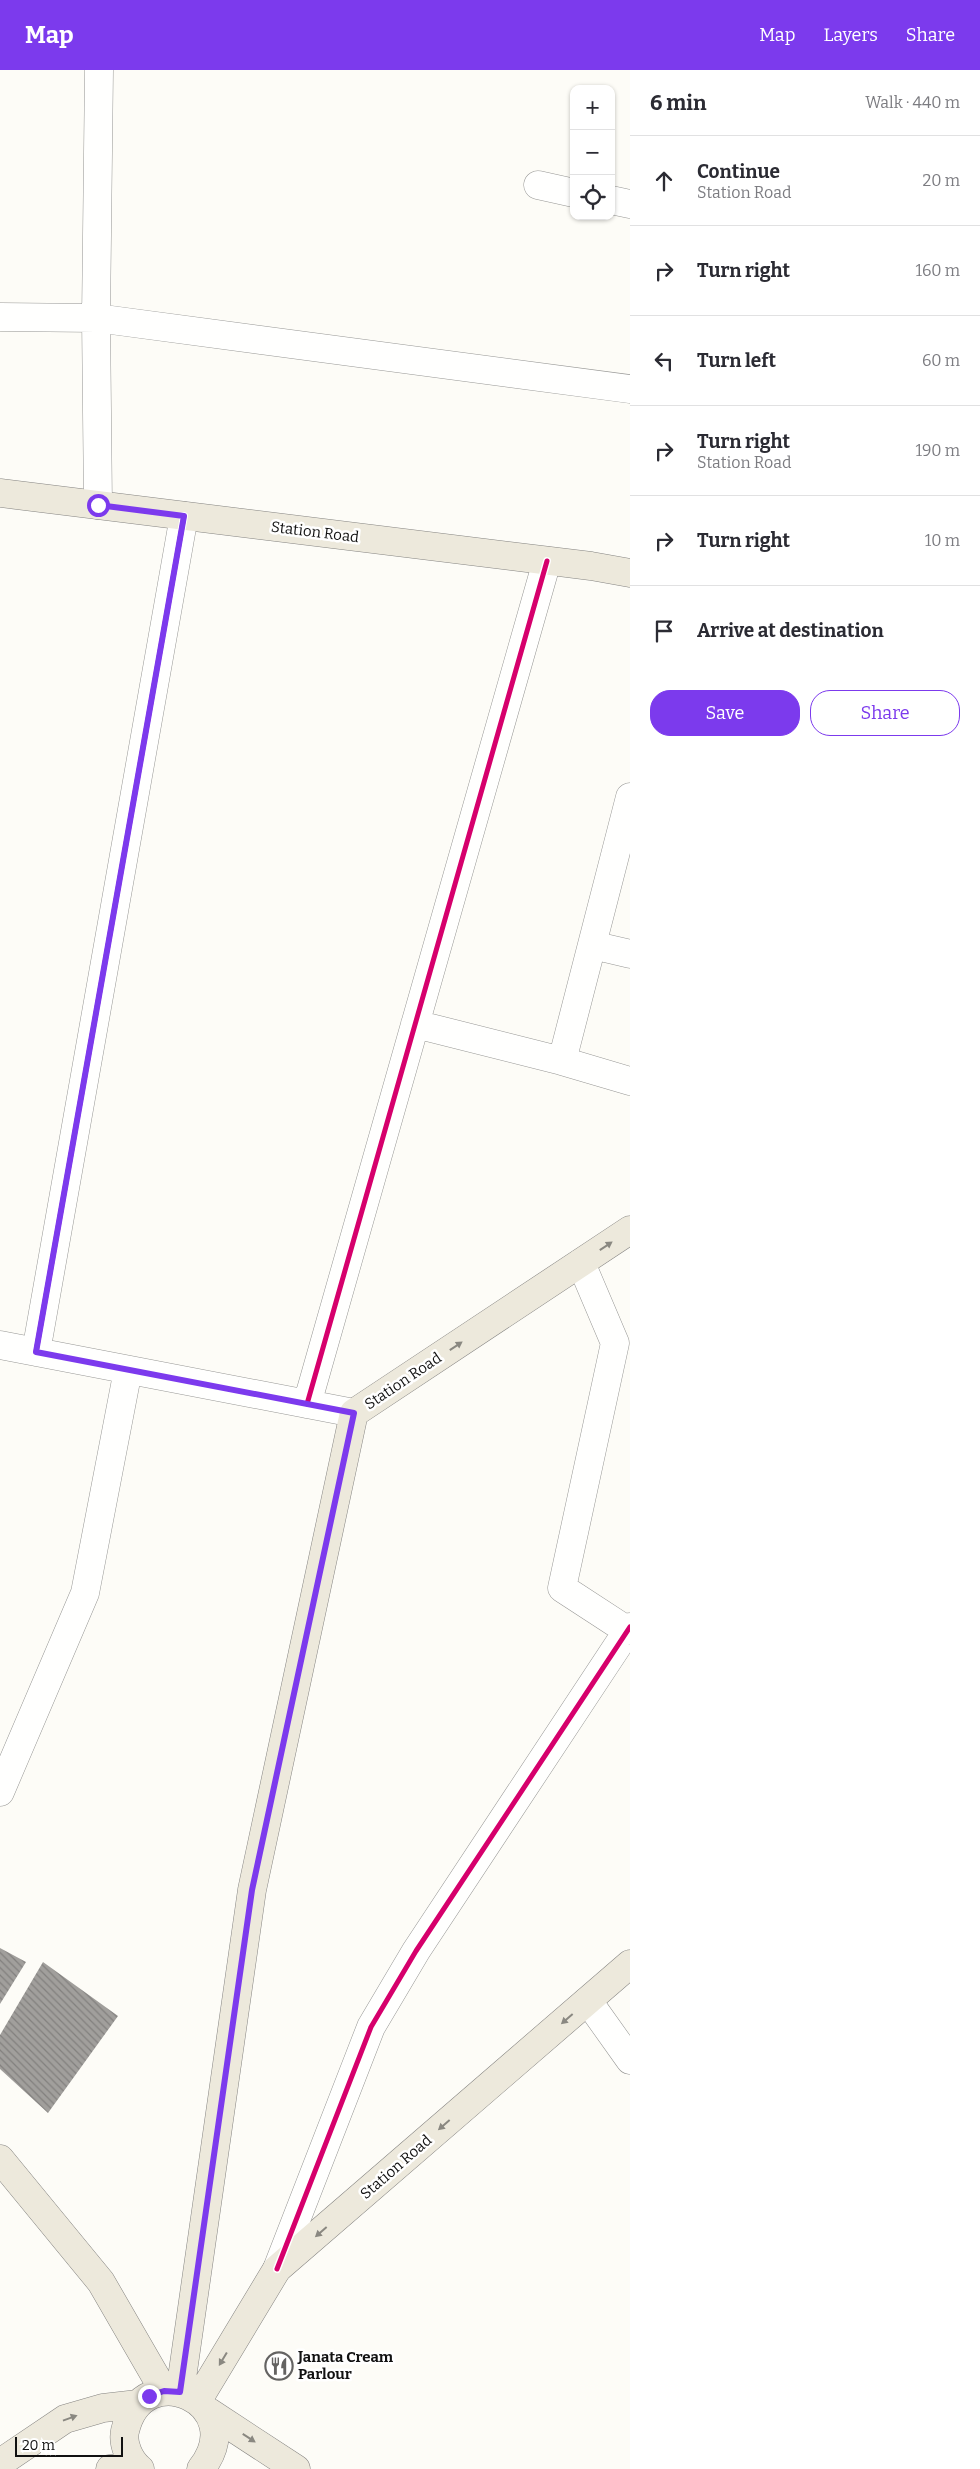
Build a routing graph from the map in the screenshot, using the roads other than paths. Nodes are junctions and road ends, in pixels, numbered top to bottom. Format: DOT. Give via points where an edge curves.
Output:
graph roads {
  1 [pos="98,70"];
  2 [pos="538,186"];
  3 [pos="570,192"];
  4 [pos="615,201"];
  5 [pos="630,204"];
  6 [pos="0,317"];
  7 [pos="96,318"];
  8 [pos="630,388"];
  9 [pos="0,493"];
  10 [pos="98,505"];
  11 [pos="184,516"];
  12 [pos="547,561"];
  13 [pos="630,573"];
  14 [pos="630,797"];
  15 [pos="592,945"];
  16 [pos="630,954"];
  17 [pos="415,1024"];
  18 [pos="562,1061"];
  19 [pos="630,1081"];
  20 [pos="630,1230"];
  21 [pos="580,1263"];
  22 [pos="0,1345"];
  23 [pos="36,1352"];
  24 [pos="128,1370"];
  25 [pos="307,1404"];
  26 [pos="354,1413"];
  27 [pos="629,1629"];
  28 [pos="0,1792"];
  29 [pos="630,1964"];
  30 [pos="588,2001"];
  31 [pos="630,2060"];
  32 [pos="0,2159"];
  33 [pos="277,2269"];
  34 [pos="188,2399"];
  35 [pos="138,2404"];
  36 [pos="0,2463"];
  37 [pos="212,2465"];
  38 [pos="129,2468"];
  39 [pos="296,2469"];
  1 -- 7 [label="street"];
  2 -- 3 [label="street"];
  4 -- 5 [label="street"];
  6 -- 7 [label="street"];
  7 -- 8 [label="street"];
  7 -- 10 [label="street"];
  9 -- 10 [label="main road, Station Road"];
  10 -- 11 [label="main road, Station Road"];
  11 -- 12 [label="main road, Station Road"];
  11 -- 23 [label="street"];
  12 -- 13 [label="main road, Station Road"];
  12 -- 17 [label="street"];
  14 -- 15 [label="street"];
  15 -- 16 [label="street"];
  15 -- 18 [label="street"];
  17 -- 18 [label="street"];
  17 -- 25 [label="street"];
  18 -- 19 [label="street"];
  21 -- 20 [label="main road, Station Road, one-way"];
  26 -- 21 [label="main road, Station Road, one-way"];
  21 -- 27 [label="street" via="615,1342 562,1588"];
  22 -- 23 [label="street"];
  23 -- 24 [label="street"];
  24 -- 25 [label="street"];
  24 -- 28 [label="street" via="85,1593"];
  25 -- 26 [label="street"];
  26 -- 34 [label="main road, Station Road" via="252,1890"];
  27 -- 33 [label="street" via="416,1951 371,2028"];
  29 -- 30 [label="main road, Station Road"];
  30 -- 31 [label="street"];
  30 -- 33 [label="main road, Station Road, one-way"];
  32 -- 34 [label="main road" via="101,2282"];
  33 -- 34 [label="main road, Station Road, one-way"];
  34 -- 35 [label="main road" via="149,2396"];
  34 -- 37 [label="main road" via="215,2434"];
  34 -- 39 [label="main road, one-way"];
  36 -- 35 [label="main road, one-way" via="65,2419 104,2408"];
  35 -- 38 [label="main road" via="129,2416 124,2434"];
}
